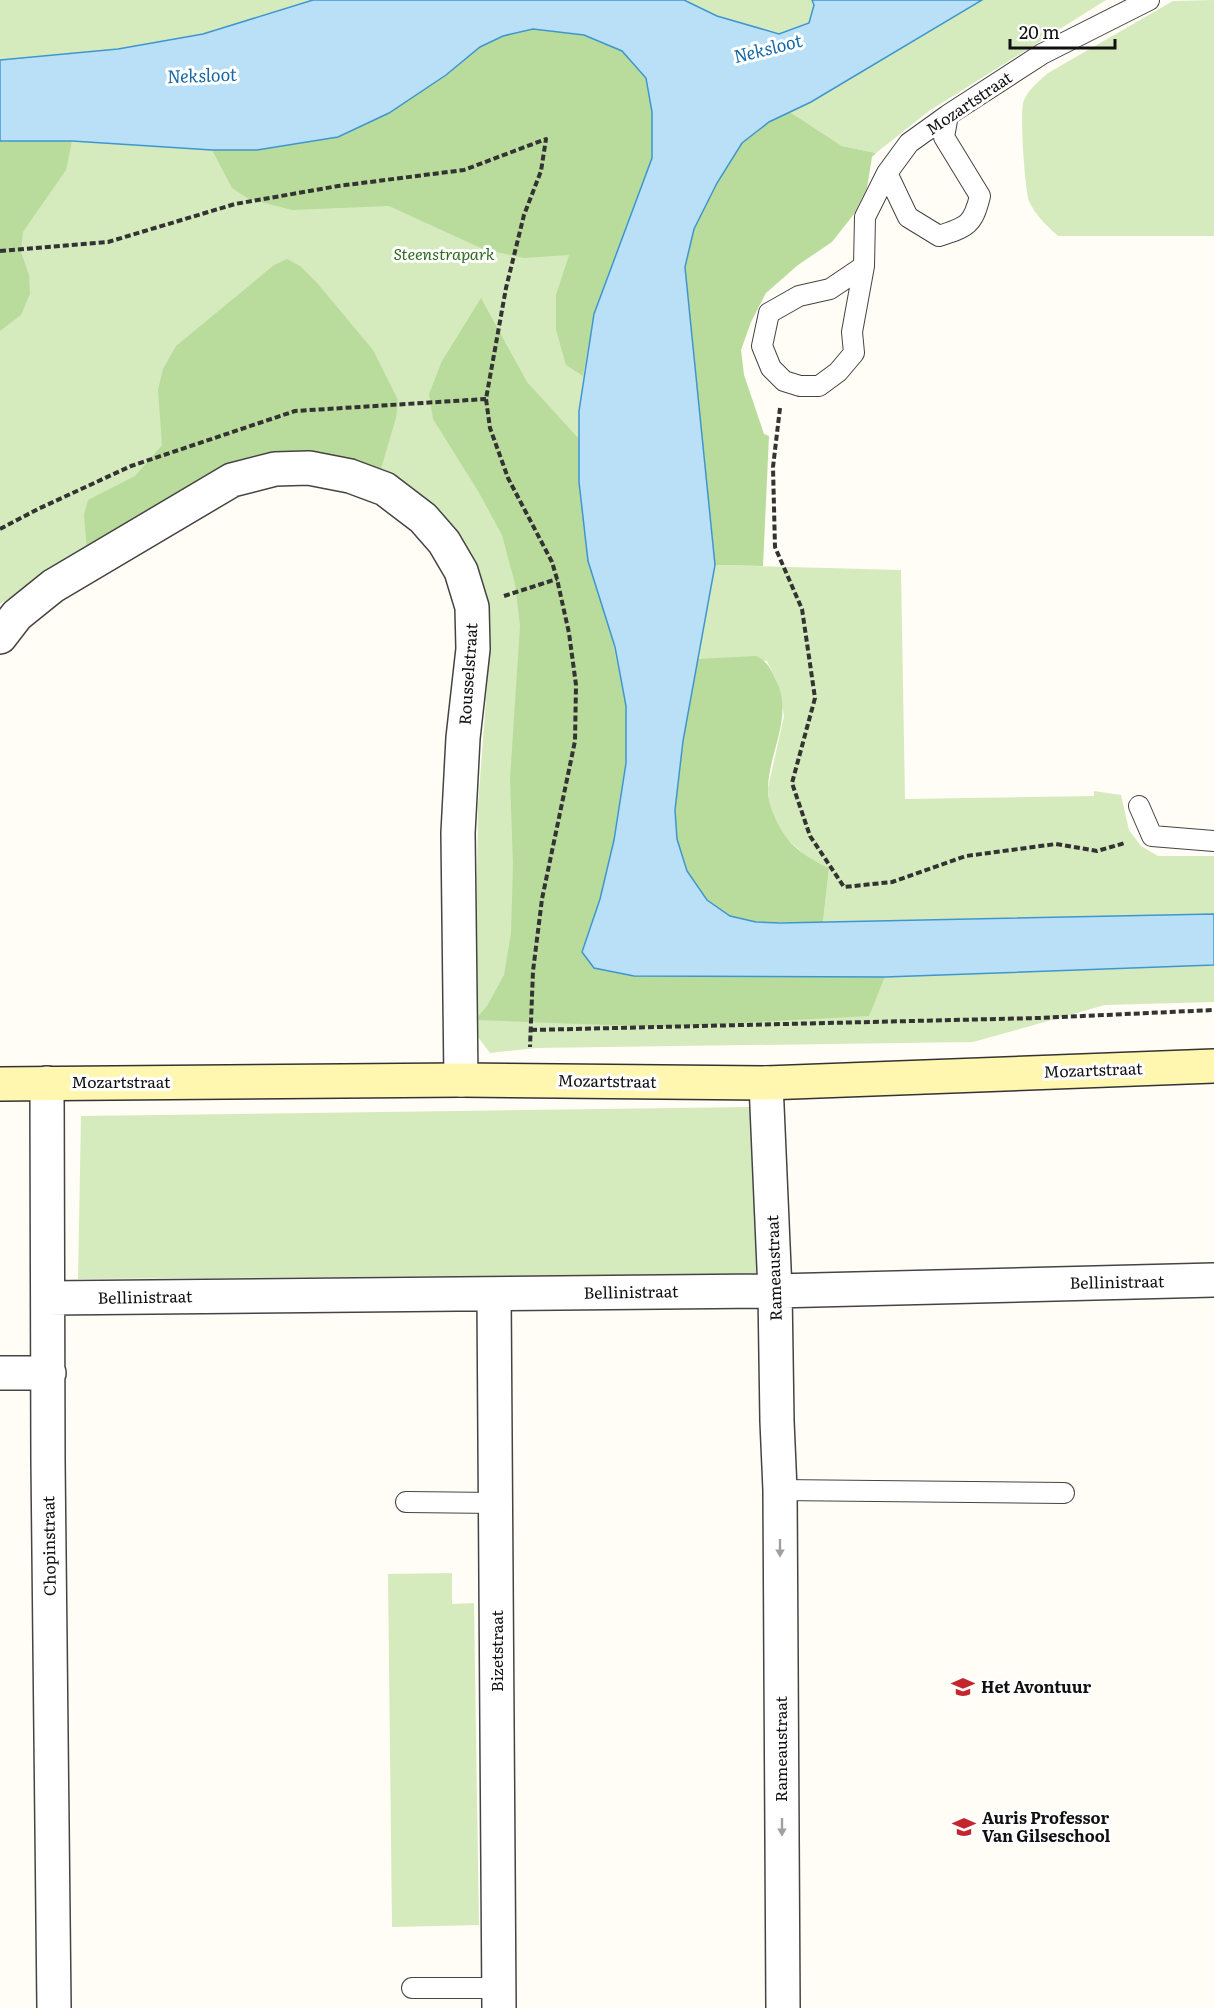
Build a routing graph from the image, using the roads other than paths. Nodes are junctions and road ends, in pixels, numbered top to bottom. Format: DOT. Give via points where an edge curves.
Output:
graph roads {
  1 [pos="1149,0"];
  2 [pos="948,114"];
  3 [pos="887,173"];
  4 [pos="864,266"];
  5 [pos="0,637"];
  6 [pos="1139,806"];
  7 [pos="1214,841"];
  8 [pos="1214,1066"];
  9 [pos="461,1080"];
  10 [pos="47,1083"];
  11 [pos="766,1083"];
  12 [pos="0,1084"];
  13 [pos="1214,1280"];
  14 [pos="775,1291"];
  15 [pos="494,1294"];
  16 [pos="48,1298"];
  17 [pos="0,1373"];
  18 [pos="49,1373"];
  19 [pos="780,1490"];
  20 [pos="1064,1493"];
  21 [pos="406,1503"];
  22 [pos="496,1503"];
  23 [pos="412,1988"];
  24 [pos="498,1998"];
  25 [pos="54,2008"];
  26 [pos="783,2008"];
  1 -- 2 [label="lane, Mozartstraat" via="1042,54"];
  2 -- 3 [label="lane, Mozartstraat" via="909,144"];
  2 -- 3 [label="lane" via="944,136 980,196 975,216 961,229 939,236 908,217"];
  3 -- 4 [label="lane, Mozartstraat" via="866,217"];
  4 -- 4 [label="lane, Mozartstraat" via="830,289 799,296 769,314 762,346 771,368 784,381 819,386 854,353 852,332"];
  5 -- 9 [label="street, Rousselstraat" via="17,615 53,586 232,480 275,469 309,468 350,476 385,489 423,518 461,571 472,607 473,649 458,833"];
  6 -- 7 [label="lane" via="1152,836"];
  8 -- 11 [label="main road, Mozartstraat"];
  9 -- 10 [label="main road, Mozartstraat"];
  9 -- 11 [label="main road, Mozartstraat"];
  10 -- 12 [label="main road, Mozartstraat"];
  10 -- 16 [label="street, Chopinstraat"];
  11 -- 14 [label="street, Rameaustraat"];
  13 -- 14 [label="street, Bellinistraat"];
  14 -- 15 [label="street, Bellinistraat"];
  14 -- 19 [label="street, Rameaustraat"];
  15 -- 16 [label="street, Bellinistraat"];
  15 -- 22 [label="street, Bizetstraat"];
  16 -- 18 [label="street, Chopinstraat"];
  17 -- 18 [label="street"];
  18 -- 25 [label="street, Chopinstraat"];
  19 -- 20 [label="lane"];
  19 -- 26 [label="street, Rameaustraat, one-way"];
  21 -- 22 [label="lane"];
  22 -- 24 [label="street, Bizetstraat"];
  23 -- 24 [label="lane"];
}
